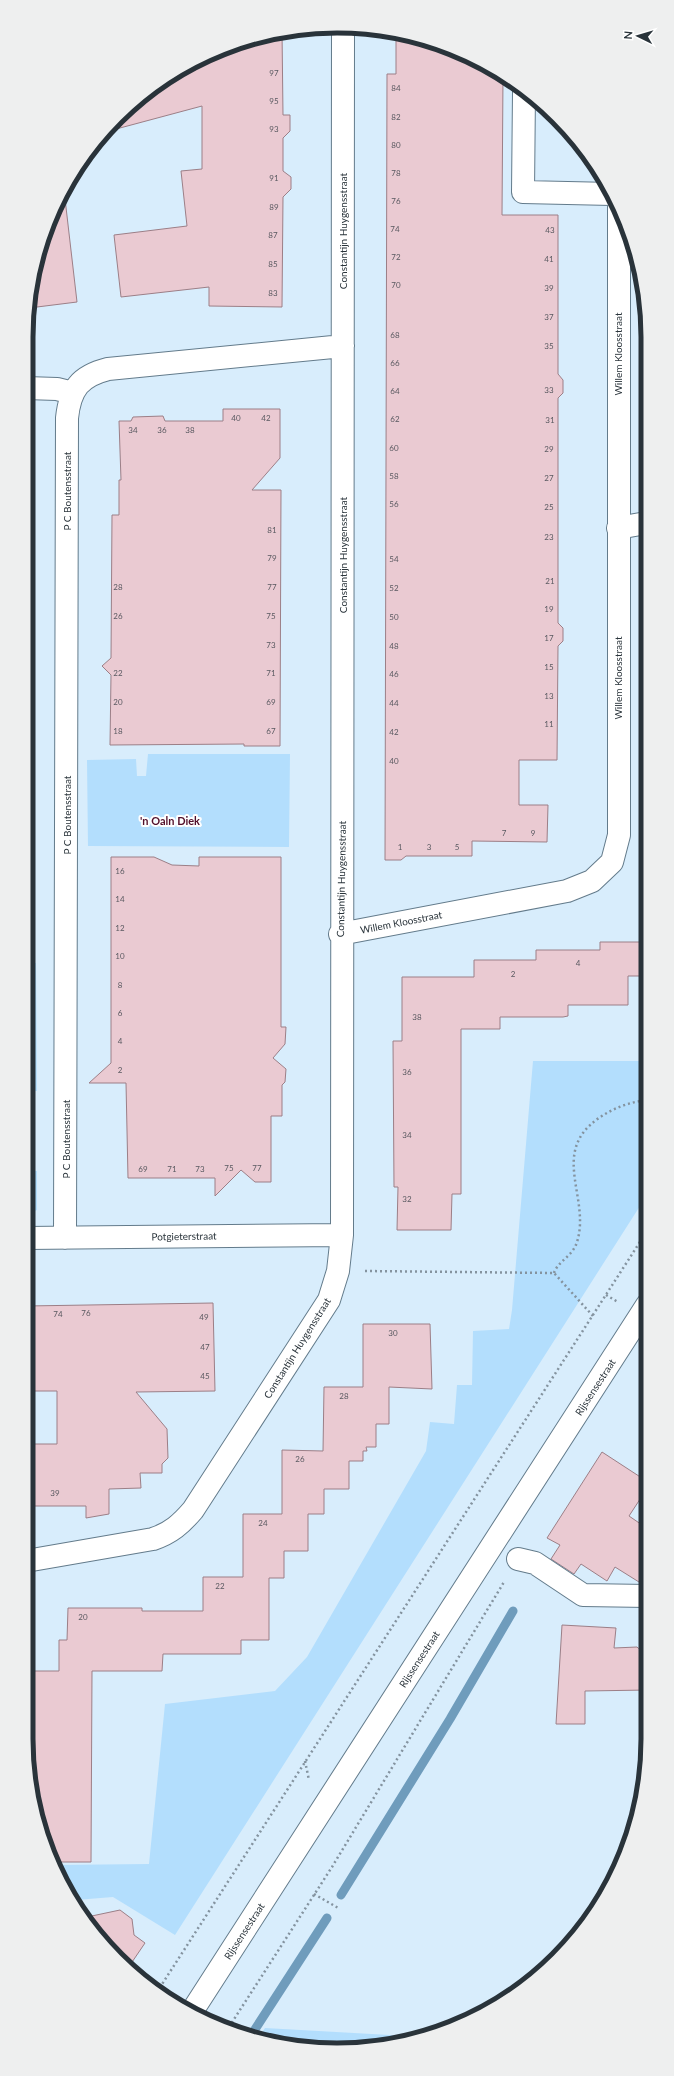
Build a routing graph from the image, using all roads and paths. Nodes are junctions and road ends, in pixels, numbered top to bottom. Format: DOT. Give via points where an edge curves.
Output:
graph roads {
  1 [pos="343,33"];
  2 [pos="524,98"];
  3 [pos="605,194"];
  4 [pos="619,223"];
  5 [pos="343,346"];
  6 [pos="33,388"];
  7 [pos="73,393"];
  8 [pos="641,524"];
  9 [pos="618,528"];
  10 [pos="340,934"];
  11 [pos="641,1101"];
  12 [pos="342,1234"];
  13 [pos="33,1238"];
  14 [pos="65,1238"];
  15 [pos="641,1241"];
  16 [pos="338,1271"];
  17 [pos="554,1273"];
  18 [pos="592,1316"];
  19 [pos="641,1321"];
  20 [pos="518,1559"];
  21 [pos="33,1560"];
  22 [pos="641,1596"];
  23 [pos="314,1894"];
  24 [pos="340,1909"];
  25 [pos="161,1986"];
  26 [pos="195,2007"];
  27 [pos="231,2024"];
  1 -- 5 [label="street, Constantijn Huygensstraat"];
  2 -- 3 [label="street" via="523,192"];
  4 -- 9 [label="street, Willem Kloosstraat"];
  5 -- 7 [label="street, P C Boutensstraat" via="108,369 86,376"];
  5 -- 10 [label="street, Constantijn Huygensstraat"];
  6 -- 7 [label="street" via="58,389"];
  7 -- 14 [label="street, P C Boutensstraat" via="67,418"];
  8 -- 9 [label="street"];
  9 -- 10 [label="street, Willem Kloosstraat" via="618,835 612,862 592,881 567,891"];
  10 -- 12 [label="street, Constantijn Huygensstraat"];
  11 -- 17 [label="path" via="630,1103 592,1122 580,1138 575,1150 573,1171 579,1215 577,1243"];
  12 -- 14 [label="street, Potgieterstraat"];
  12 -- 16 [label="street, Constantijn Huygensstraat"];
  13 -- 14 [label="street, Potgieterstraat"];
  15 -- 18 [label="path"];
  16 -- 17 [label="path"];
  16 -- 21 [label="street, Constantijn Huygensstraat" via="330,1300 193,1510 176,1529 153,1539"];
  17 -- 18 [label="path"];
  18 -- 25 [label="path"];
  19 -- 26 [label="street, Rijssensestraat"];
  20 -- 22 [label="street" via="535,1563 583,1595"];
  20 -- 23 [label="path"];
  23 -- 24 [label="path"];
  23 -- 27 [label="path"];
}
